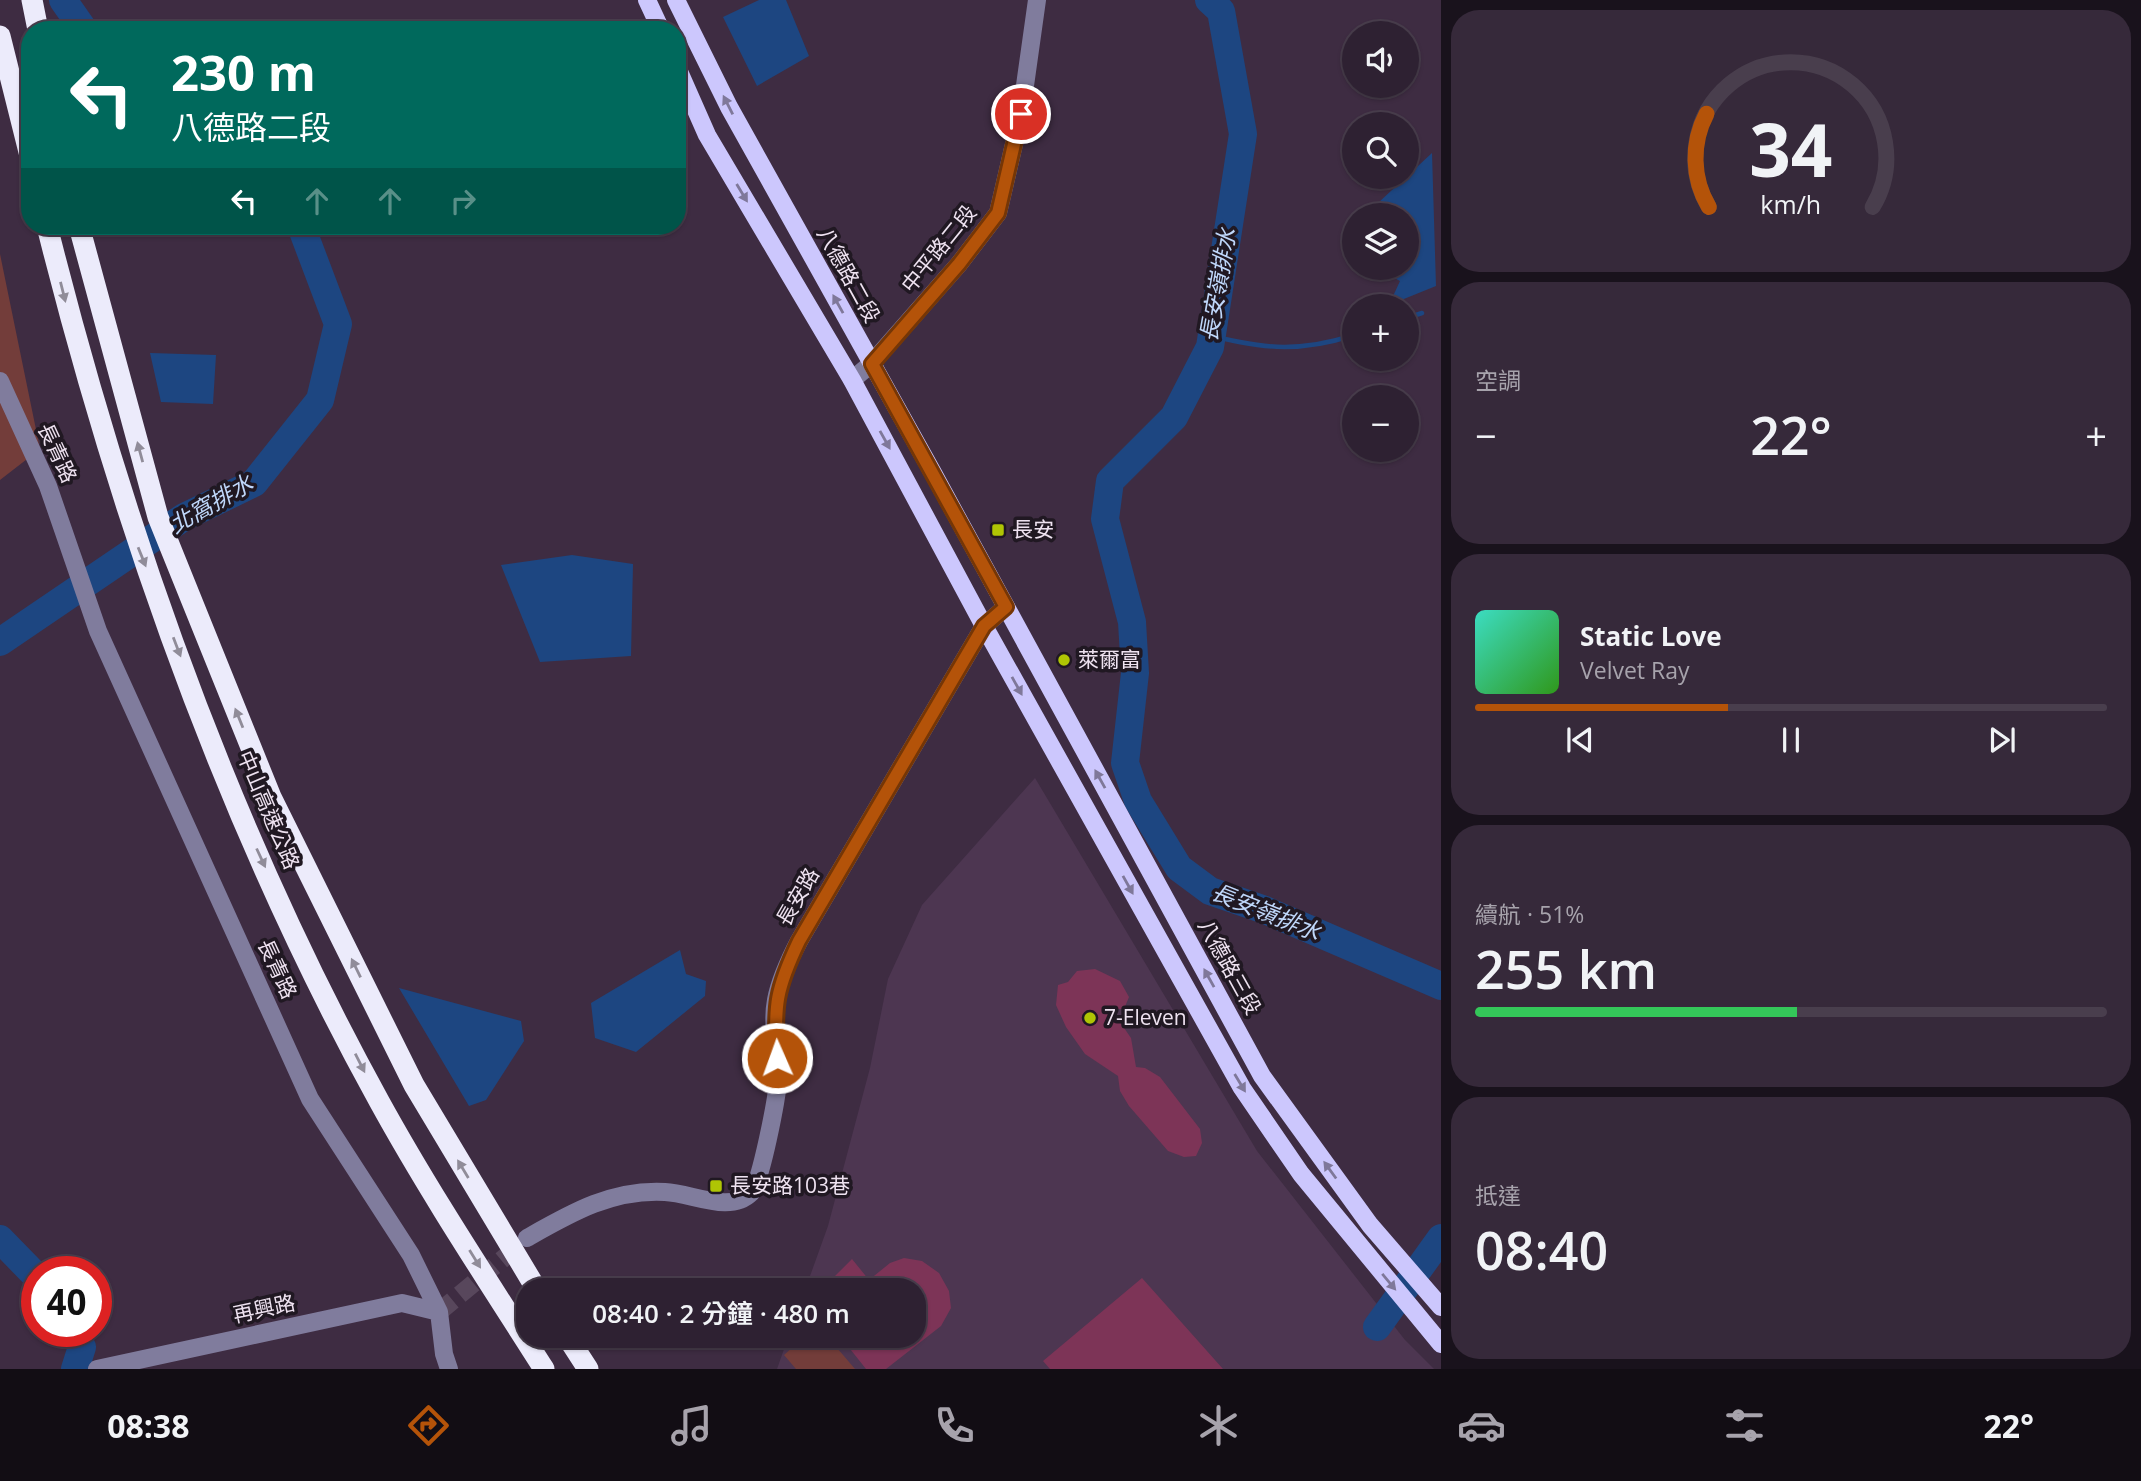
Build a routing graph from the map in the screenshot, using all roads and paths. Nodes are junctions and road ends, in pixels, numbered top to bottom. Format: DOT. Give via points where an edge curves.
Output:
graph roads {
  1 [pos="32,0"];
  2 [pos="647,0"];
  3 [pos="676,0"];
  4 [pos="1037,0"];
  5 [pos="36,21"];
  6 [pos="656,21"];
  7 [pos="0,36"];
  8 [pos="686,87"];
  9 [pos="21,120"];
  10 [pos="49,235"];
  11 [pos="81,235"];
  12 [pos="872,364"];
  13 [pos="852,380"];
  14 [pos="0,381"];
  15 [pos="1006,607"];
  16 [pos="984,626"];
  17 [pos="527,1238"];
  18 [pos="530,1278"];
  19 [pos="1441,1306"];
  20 [pos="439,1312"];
  21 [pos="1441,1345"];
  22 [pos="574,1348"];
  23 [pos="103,1368"];
  24 [pos="449,1369"];
  25 [pos="544,1369"];
  26 [pos="588,1369"];
  1 -- 5 [label="highway"];
  2 -- 6 [label="main road"];
  12 -- 3 [label="main road, 八德路二段, one-way" via="729,107"];
  4 -- 12 [label="street, 中平路二段" via="1021,114 998,213"];
  7 -- 9 [label="highway"];
  8 -- 13 [label="main road, one-way" via="708,135"];
  10 -- 25 [label="highway, 中山高速公路, one-way" via="132,531 237,807 379,1101"];
  18 -- 11 [label="highway, 中山高速公路, one-way" via="414,1085 271,796 158,517"];
  12 -- 13 [label="street, 中平路二段"];
  12 -- 15 [label="main road, 八德路二段"];
  13 -- 16 [label="main road, one-way"];
  14 -- 20 [label="street, 長青路" via="48,485 98,631 310,1099 411,1255"];
  15 -- 16 [label="street"];
  19 -- 15 [label="main road, 八德路三段, one-way" via="1370,1226 1262,1076"];
  16 -- 17 [label="street, 長安路" via="784,971 775,1002 778,1079 754,1191 740,1202 727,1203 670,1192 633,1193 582,1206"];
  16 -- 21 [label="main road, one-way" via="1242,1088 1301,1174"];
  20 -- 23 [label="street, 再興路" via="402,1303"];
  20 -- 24 [label="street"];
  22 -- 26 [label="highway"];
}
